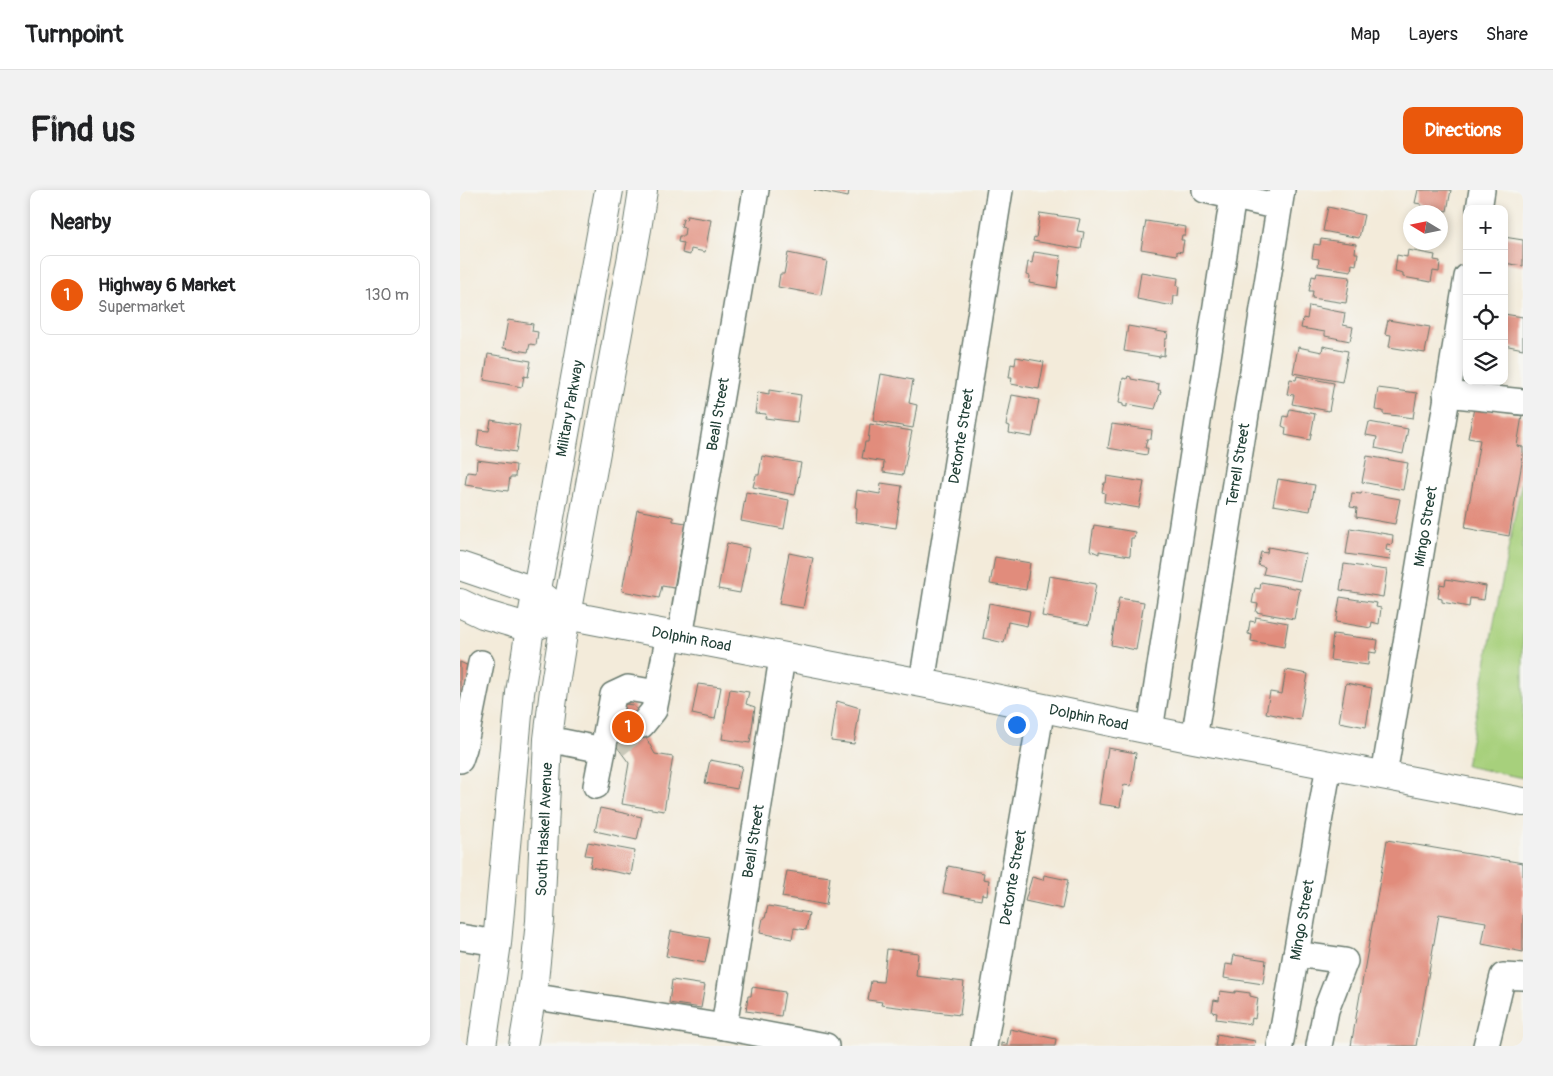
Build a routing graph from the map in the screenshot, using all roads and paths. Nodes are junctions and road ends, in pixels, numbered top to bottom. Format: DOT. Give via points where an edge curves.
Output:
graph roads {
  1 [pos="609,190"];
  2 [pos="642,190"];
  3 [pos="756,190"];
  4 [pos="1000,190"];
  5 [pos="1205,190"];
  6 [pos="1482,190"];
  7 [pos="1233,193"];
  8 [pos="1281,198"];
  9 [pos="1480,205"];
  10 [pos="1464,295"];
  11 [pos="1446,394"];
  12 [pos="1523,402"];
  13 [pos="460,566"];
  14 [pos="537,592"];
  15 [pos="460,603"];
  16 [pos="566,615"];
  17 [pos="530,628"];
  18 [pos="675,636"];
  19 [pos="782,658"];
  20 [pos="482,663"];
  21 [pos="922,683"];
  22 [pos="1042,708"];
  23 [pos="1150,730"];
  24 [pos="610,738"];
  25 [pos="548,739"];
  26 [pos="1194,739"];
  27 [pos="460,760"];
  28 [pos="1329,765"];
  29 [pos="1384,775"];
  30 [pos="596,786"];
  31 [pos="1523,802"];
  32 [pos="460,937"];
  33 [pos="497,943"];
  34 [pos="538,949"];
  35 [pos="1296,954"];
  36 [pos="1523,977"];
  37 [pos="531,996"];
  38 [pos="724,1027"];
  39 [pos="482,1046"];
  40 [pos="523,1046"];
  41 [pos="826,1046"];
  42 [pos="984,1046"];
  43 [pos="1280,1046"];
  44 [pos="1319,1046"];
  45 [pos="1486,1046"];
  1 -- 14 [label="main road, Military Parkway"];
  2 -- 16 [label="main road"];
  3 -- 18 [label="street, Beall Street"];
  4 -- 21 [label="street, Detonte Street"];
  5 -- 7 [label="street"];
  6 -- 9 [label="street"];
  7 -- 8 [label="street"];
  7 -- 23 [label="street"];
  8 -- 26 [label="street, Terrell Street"];
  10 -- 11 [label="street, Mingo Street"];
  11 -- 12 [label="street"];
  11 -- 29 [label="street, Mingo Street"];
  13 -- 14 [label="main road, Dolphin Road"];
  14 -- 16 [label="main road, Dolphin Road"];
  14 -- 17 [label="main road, Military Parkway"];
  15 -- 17 [label="main road"];
  16 -- 17 [label="main road"];
  16 -- 18 [label="main road, Dolphin Road"];
  16 -- 25 [label="main road, South Haskell Avenue"];
  17 -- 33 [label="main road" via="520,693"];
  18 -- 19 [label="main road, Dolphin Road"];
  18 -- 24 [label="street, Beall Street" via="646,705 628,688 613,695"];
  19 -- 21 [label="main road, Dolphin Road"];
  19 -- 38 [label="street, Beall Street"];
  20 -- 27 [label="street"];
  21 -- 22 [label="main road, Dolphin Road"];
  22 -- 23 [label="main road, Dolphin Road"];
  22 -- 42 [label="street, Detonte Street"];
  23 -- 26 [label="main road, Dolphin Road"];
  24 -- 25 [label="street"];
  24 -- 30 [label="street"];
  25 -- 34 [label="main road, South Haskell Avenue"];
  26 -- 28 [label="main road, Dolphin Road"];
  28 -- 29 [label="main road, Dolphin Road"];
  28 -- 35 [label="street, Mingo Street"];
  29 -- 31 [label="main road, Dolphin Road"];
  32 -- 33 [label="street"];
  33 -- 34 [label="main road"];
  33 -- 39 [label="main road"];
  34 -- 37 [label="main road, South Haskell Avenue"];
  35 -- 43 [label="street, Mingo Street"];
  35 -- 44 [label="street" via="1345,961 1326,1010"];
  36 -- 45 [label="street" via="1503,976"];
  37 -- 38 [label="street"];
  37 -- 40 [label="main road, South Haskell Avenue"];
  38 -- 41 [label="street"];
}
